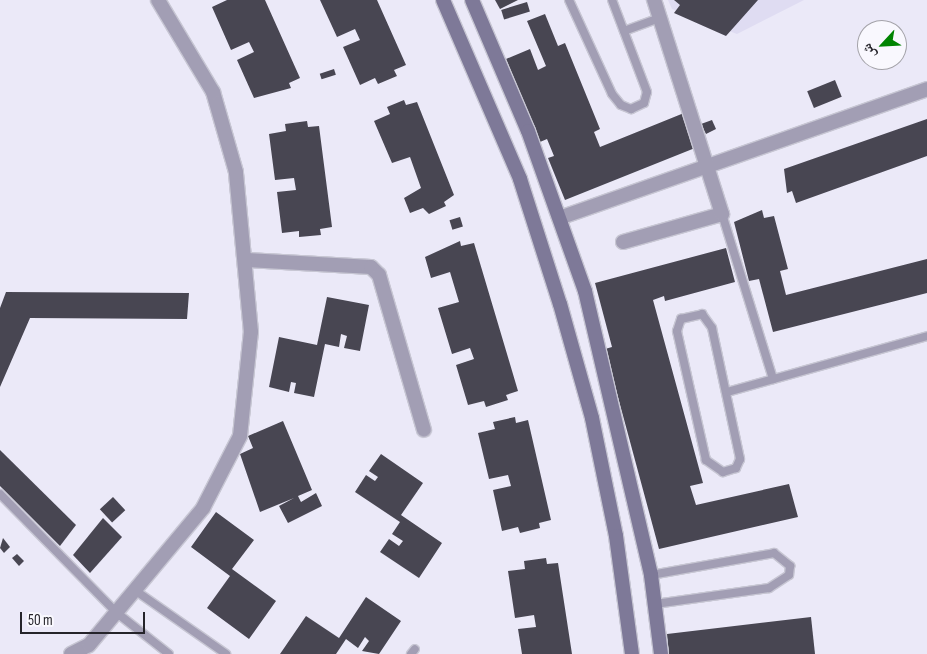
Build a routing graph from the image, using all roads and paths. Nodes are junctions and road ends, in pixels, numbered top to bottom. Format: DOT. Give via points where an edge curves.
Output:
graph roads {
  1 [pos="158,0"];
  2 [pos="442,0"];
  3 [pos="472,0"];
  4 [pos="569,0"];
  5 [pos="612,0"];
  6 [pos="654,0"];
  7 [pos="662,17"];
  8 [pos="624,31"];
  9 [pos="927,89"];
  10 [pos="707,164"];
  11 [pos="722,214"];
  12 [pos="562,217"];
  13 [pos="623,242"];
  14 [pos="248,260"];
  15 [pos="927,336"];
  16 [pos="773,379"];
  17 [pos="727,392"];
  18 [pos="424,430"];
  19 [pos="0,494"];
  20 [pos="651,575"];
  21 [pos="136,591"];
  22 [pos="655,604"];
  23 [pos="117,613"];
  24 [pos="71,654"];
  25 [pos="169,654"];
  26 [pos="226,654"];
  27 [pos="632,654"];
  28 [pos="661,654"];
  1 -- 14 [label="street" via="213,92 236,172"];
  2 -- 27 [label="main road" via="520,179 560,304 592,418 612,518"];
  3 -- 12 [label="main road"];
  4 -- 8 [label="lane" via="612,94 621,105 631,109 644,103 647,92"];
  5 -- 8 [label="lane"];
  6 -- 7 [label="street"];
  7 -- 8 [label="lane"];
  7 -- 10 [label="street"];
  9 -- 10 [label="street"];
  10 -- 11 [label="street"];
  10 -- 12 [label="street"];
  11 -- 13 [label="street"];
  11 -- 16 [label="lane"];
  12 -- 20 [label="main road" via="617,419"];
  14 -- 18 [label="street" via="372,267 379,275"];
  14 -- 21 [label="street" via="251,332 240,436 203,508"];
  15 -- 16 [label="lane"];
  16 -- 17 [label="lane"];
  17 -- 17 [label="lane" via="740,459 736,468 723,472 706,460 677,331 681,319 702,314 707,318"];
  19 -- 23 [label="lane"];
  20 -- 22 [label="main road"];
  20 -- 22 [label="lane" via="774,553 790,566 789,575 769,588"];
  21 -- 23 [label="street"];
  21 -- 26 [label="lane"];
  22 -- 28 [label="main road"];
  23 -- 24 [label="street" via="89,645"];
  23 -- 25 [label="lane"];
}
